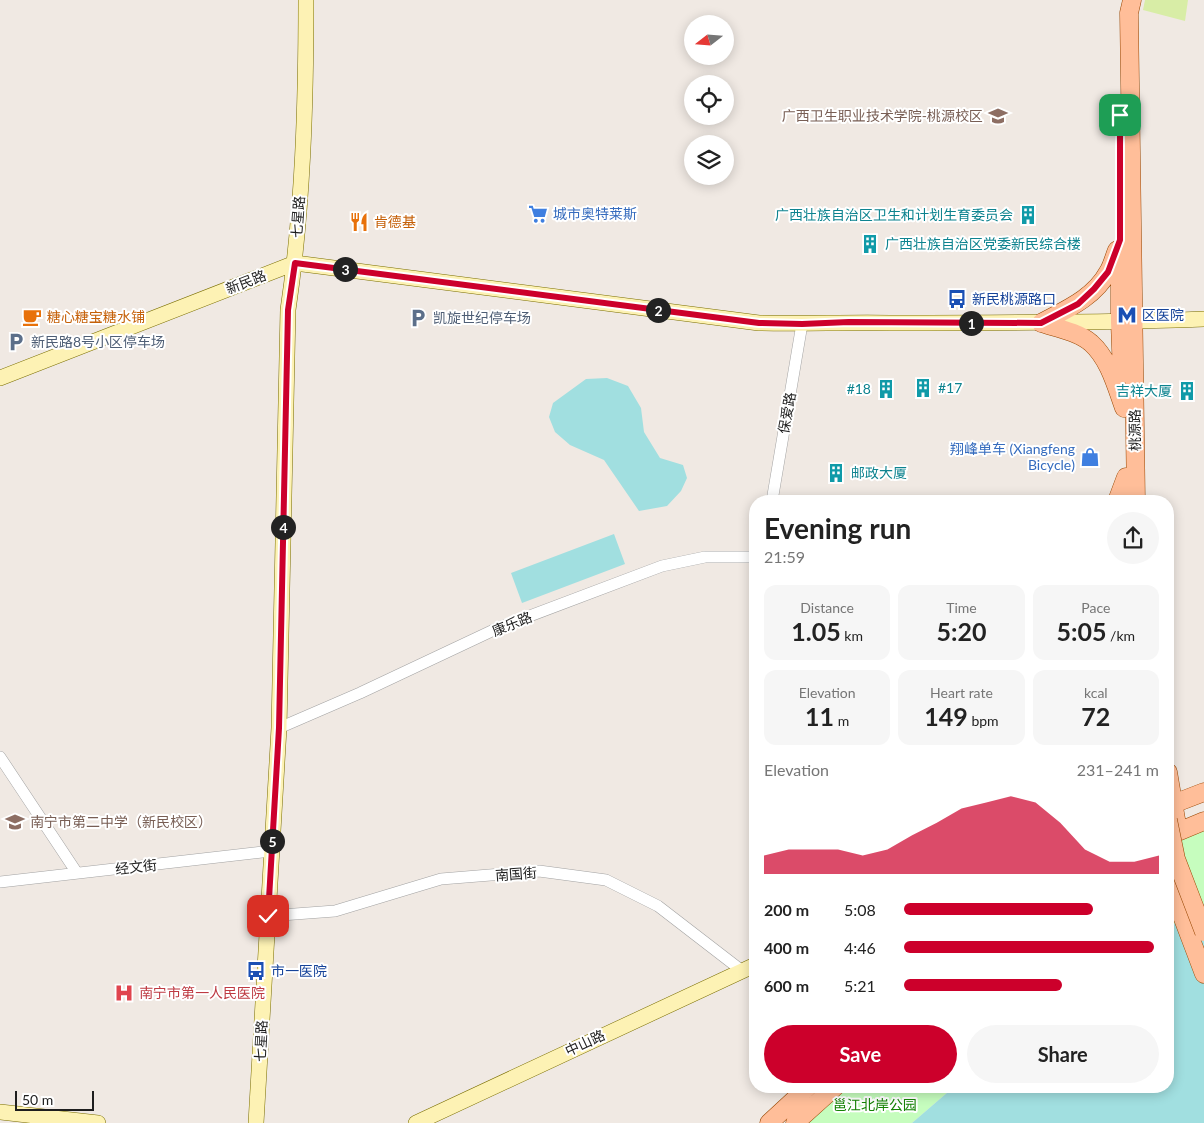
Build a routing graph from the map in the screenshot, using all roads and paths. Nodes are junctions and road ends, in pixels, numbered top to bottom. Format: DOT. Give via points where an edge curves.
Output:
graph roads {
  1 [pos="306,0"];
  2 [pos="1123,0"];
  3 [pos="1132,0"];
  4 [pos="1120,240"];
  5 [pos="295,263"];
  6 [pos="1204,319"];
  7 [pos="1127,322"];
  8 [pos="1041,323"];
  9 [pos="802,324"];
  10 [pos="0,378"];
  11 [pos="1124,408"];
  12 [pos="1131,476"];
  13 [pos="773,495"];
  14 [pos="1120,495"];
  15 [pos="1127,495"];
  16 [pos="1135,495"];
  17 [pos="1140,495"];
  18 [pos="749,557"];
  19 [pos="279,728"];
  20 [pos="0,757"];
  21 [pos="1204,792"];
  22 [pos="1174,817"];
  23 [pos="1174,819"];
  24 [pos="1204,821"];
  25 [pos="1174,843"];
  26 [pos="272,852"];
  27 [pos="77,873"];
  28 [pos="0,882"];
  29 [pos="1174,895"];
  30 [pos="268,916"];
  31 [pos="1204,932"];
  32 [pos="748,968"];
  33 [pos="1204,974"];
  34 [pos="801,1093"];
  35 [pos="828,1093"];
  36 [pos="0,1112"];
  37 [pos="98,1123"];
  38 [pos="256,1123"];
  39 [pos="416,1123"];
  40 [pos="769,1123"];
  41 [pos="795,1123"];
  1 -- 5 [label="main road, 七星路" via="306,94"];
  2 -- 4 [label="main road, 桃源路" via="1120,12"];
  3 -- 7 [label="main road, 桃源路" via="1129,13"];
  4 -- 7 [label="main road, 桃源路"];
  4 -- 8 [label="main road" via="1108,272 1094,289 1078,304"];
  5 -- 9 [label="main road, 新民路" via="759,323"];
  5 -- 10 [label="main road, 新民路"];
  5 -- 19 [label="main road, 七星路" via="288,310"];
  6 -- 7 [label="main road, 新民路"];
  7 -- 8 [label="main road, 新民路"];
  7 -- 11 [label="main road, 桃源路"];
  7 -- 12 [label="main road, 桃源路"];
  8 -- 9 [label="main road, 新民路"];
  8 -- 11 [label="main road" via="1090,343 1113,376"];
  9 -- 13 [label="street, 保爱路"];
  11 -- 12 [label="main road, 桃源路"];
  12 -- 14 [label="main road"];
  12 -- 15 [label="main road, 桃源路"];
  12 -- 16 [label="main road, 桃源路"];
  12 -- 17 [label="main road"];
  18 -- 19 [label="street, 康乐路" via="705,557 662,566 498,628"];
  19 -- 26 [label="main road, 七星路"];
  20 -- 27 [label="street"];
  21 -- 22 [label="main road"];
  23 -- 24 [label="main road"];
  25 -- 31 [label="main road, bridge" via="1176,859"];
  26 -- 27 [label="street, 经文街"];
  26 -- 30 [label="main road, 七星路"];
  27 -- 28 [label="street, 经文街"];
  29 -- 33 [label="main road"];
  30 -- 32 [label="street, 南国街" via="335,911 441,879 539,871 606,880 658,906"];
  30 -- 38 [label="main road, 七星路"];
  32 -- 39 [label="main road, 中山路"];
  34 -- 40 [label="main road"];
  35 -- 41 [label="main road"];
  36 -- 37 [label="main road"];
}
